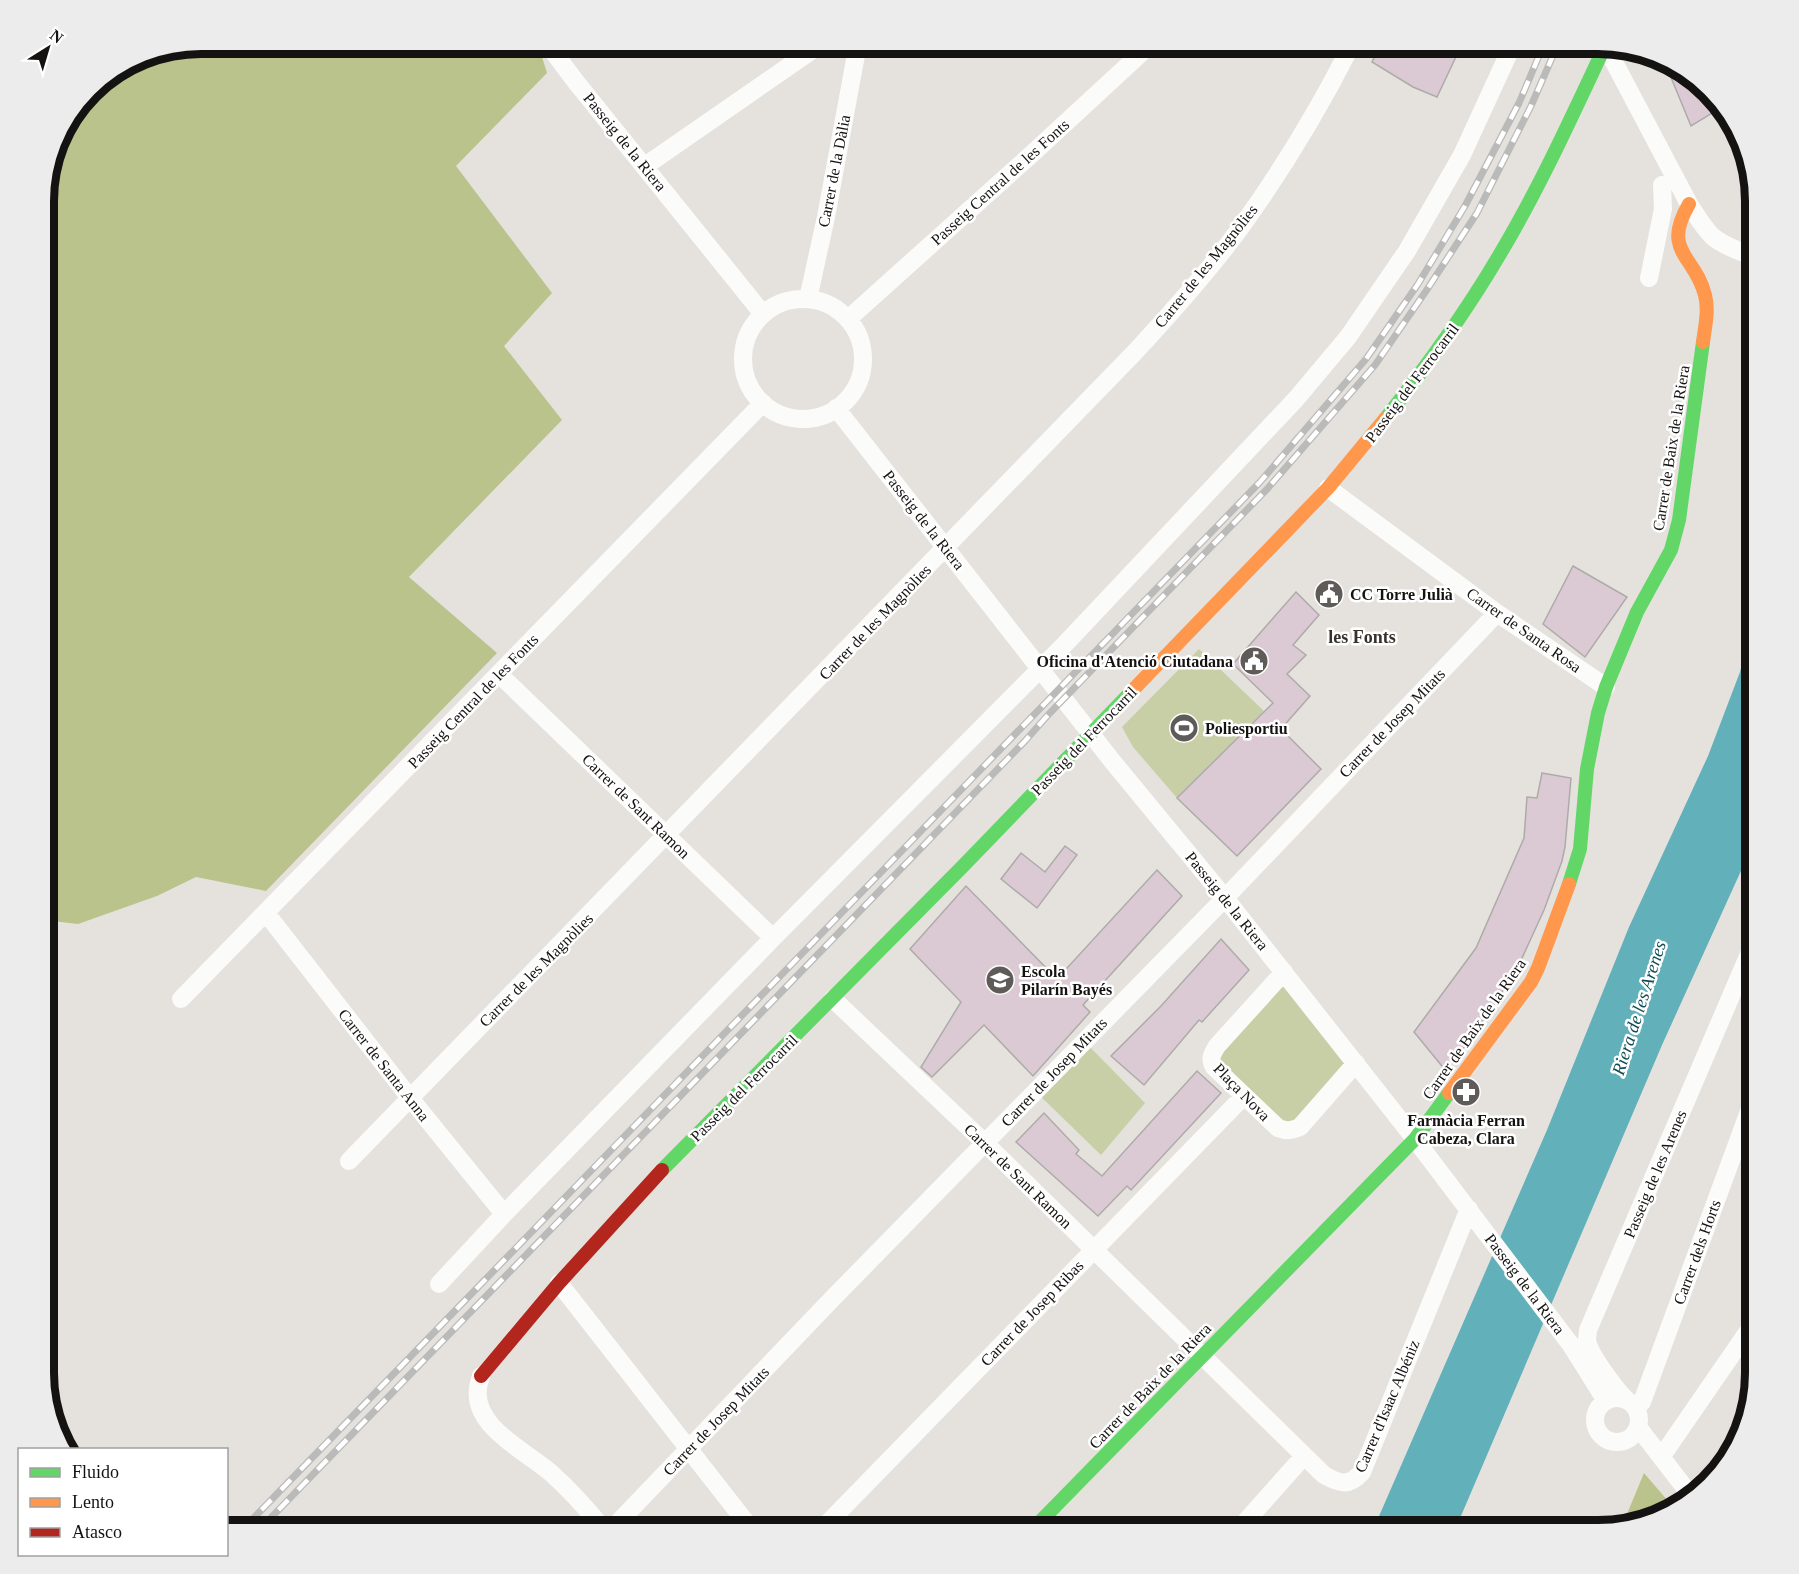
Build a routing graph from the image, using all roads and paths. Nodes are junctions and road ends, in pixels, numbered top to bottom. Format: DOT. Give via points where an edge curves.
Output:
graph roads {
  1 [pos="559,54"];
  2 [pos="807,54"];
  3 [pos="856,54"];
  4 [pos="1139,54"];
  5 [pos="1347,54"];
  6 [pos="1508,54"];
  7 [pos="1601,54"];
  8 [pos="1610,55"];
  9 [pos="645,166"];
  10 [pos="1662,185"];
  11 [pos="1689,204"];
  12 [pos="1745,253"];
  13 [pos="1649,278"];
  14 [pos="808,299"];
  15 [pos="763,314"];
  16 [pos="848,319"];
  17 [pos="763,403"];
  18 [pos="836,408"];
  19 [pos="1328,488"];
  20 [pos="946,548"];
  21 [pos="1497,613"];
  22 [pos="499,674"];
  23 [pos="1606,687"];
  24 [pos="666,837"];
  25 [pos="1225,898"];
  26 [pos="266,914"];
  27 [pos="773,938"];
  28 [pos="1745,963"];
  29 [pos="1284,972"];
  30 [pos="181,999"];
  31 [pos="833,999"];
  32 [pos="1356,1063"];
  33 [pos="1244,1096"];
  34 [pos="410,1098"];
  35 [pos="1745,1122"];
  36 [pos="1415,1139"];
  37 [pos="985,1143"];
  38 [pos="349,1161"];
  39 [pos="1469,1209"];
  40 [pos="504,1215"];
  41 [pos="1094,1249"];
  42 [pos="559,1283"];
  43 [pos="439,1284"];
  44 [pos="1745,1336"];
  45 [pos="1202,1355"];
  46 [pos="481,1376"];
  47 [pos="1606,1401"];
  48 [pos="1632,1404"];
  49 [pos="1638,1426"];
  50 [pos="689,1449"];
  51 [pos="1304,1456"];
  52 [pos="1662,1456"];
  53 [pos="1688,1490"];
  54 [pos="595,1520"];
  55 [pos="621,1520"];
  56 [pos="744,1520"];
  57 [pos="831,1520"];
  58 [pos="1044,1520"];
  59 [pos="1247,1520"];
  1 -- 9 [label="street, Passeig de la Riera"];
  2 -- 9 [label="street"];
  3 -- 14 [label="street, Carrer de la Dàlia"];
  4 -- 16 [label="street, Passeig Central de les Fonts"];
  5 -- 20 [label="street, Carrer de les Magnòlies" via="1299,141 1241,227 1185,297"];
  6 -- 27 [label="street" via="1462,155 1407,251 1348,337 1296,399 1065,644"];
  7 -- 19 [label="street, Passeig del Ferrocarril" via="1520,220 1458,320 1362,449"];
  8 -- 11 [label="street"];
  9 -- 15 [label="street, Passeig de la Riera"];
  10 -- 13 [label="street" via="1663,209"];
  11 -- 12 [label="street" via="1713,237"];
  11 -- 23 [label="street, Carrer de Baix de la Riera" via="1678,224 1678,240 1705,293 1707,308 1679,520 1671,550 1637,612"];
  14 -- 15 [label="street" via="788,300"];
  14 -- 16 [label="street" via="832,306"];
  15 -- 17 [label="street" via="748,332 742,363 748,384"];
  16 -- 18 [label="street" via="862,345 863,361 854,390"];
  17 -- 18 [label="street" via="791,418 809,419"];
  17 -- 22 [label="street, Passeig Central de les Fonts"];
  18 -- 20 [label="street, Passeig de la Riera"];
  19 -- 21 [label="street, Carrer de Santa Rosa"];
  19 -- 31 [label="street, Passeig del Ferrocarril"];
  20 -- 24 [label="street, Carrer de les Magnòlies"];
  20 -- 25 [label="street, Passeig de la Riera"];
  21 -- 23 [label="street, Carrer de Santa Rosa"];
  21 -- 25 [label="street, Carrer de Josep Mitats"];
  22 -- 24 [label="street, Carrer de Sant Ramon"];
  22 -- 26 [label="street, Passeig Central de les Fonts"];
  23 -- 36 [label="street, Carrer de Baix de la Riera" via="1591,747 1580,849 1538,968"];
  24 -- 27 [label="street, Carrer de Sant Ramon"];
  24 -- 34 [label="street, Carrer de les Magnòlies"];
  25 -- 29 [label="street, Passeig de la Riera"];
  25 -- 37 [label="street, Carrer de Josep Mitats"];
  26 -- 30 [label="street, Passeig Central de les Fonts"];
  26 -- 34 [label="street, Carrer de Santa Anna"];
  27 -- 40 [label="street"];
  28 -- 48 [label="street, Passeig de les Arenes" via="1588,1330 1587,1342 1594,1355 1620,1394"];
  29 -- 32 [label="street, Passeig de la Riera"];
  29 -- 33 [label="street, Plaça Nova" via="1212,1055 1214,1067"];
  31 -- 37 [label="street, Carrer de Sant Ramon"];
  31 -- 42 [label="street, Passeig del Ferrocarril" via="643,1189"];
  32 -- 33 [label="street, Plaça Nova" via="1294,1130 1278,1128"];
  32 -- 36 [label="street, Passeig de la Riera"];
  33 -- 41 [label="street, Carrer de Josep Ribas"];
  34 -- 38 [label="street, Carrer de les Magnòlies"];
  34 -- 40 [label="street, Carrer de Santa Anna"];
  35 -- 48 [label="street, Carrer dels Horts" via="1642,1402"];
  36 -- 39 [label="street, Passeig de la Riera"];
  36 -- 45 [label="street, Carrer de Baix de la Riera"];
  37 -- 41 [label="street, Carrer de Sant Ramon"];
  37 -- 50 [label="street, Carrer de Josep Mitats"];
  39 -- 47 [label="street, Passeig de la Riera" via="1571,1346"];
  39 -- 51 [label="street, Carrer d'Isaac Albéniz" via="1362,1472 1346,1483 1335,1481"];
  40 -- 43 [label="street"];
  41 -- 45 [label="street, Carrer de Sant Ramon"];
  41 -- 57 [label="street, Carrer de Josep Ribas"];
  42 -- 46 [label="street, Passeig del Ferrocarril"];
  42 -- 50 [label="street"];
  44 -- 52 [label="street"];
  45 -- 51 [label="street, Carrer d'Isaac Albéniz"];
  45 -- 58 [label="street, Carrer de Baix de la Riera"];
  46 -- 54 [label="street" via="478,1400 492,1426 548,1470"];
  47 -- 48 [label="street" via="1617,1398"];
  47 -- 49 [label="street" via="1596,1416 1597,1428 1604,1437 1621,1442 1632,1437"];
  48 -- 49 [label="street"];
  49 -- 52 [label="street"];
  50 -- 55 [label="street, Carrer de Josep Mitats"];
  50 -- 56 [label="street"];
  51 -- 59 [label="street"];
  52 -- 53 [label="street"];
}
